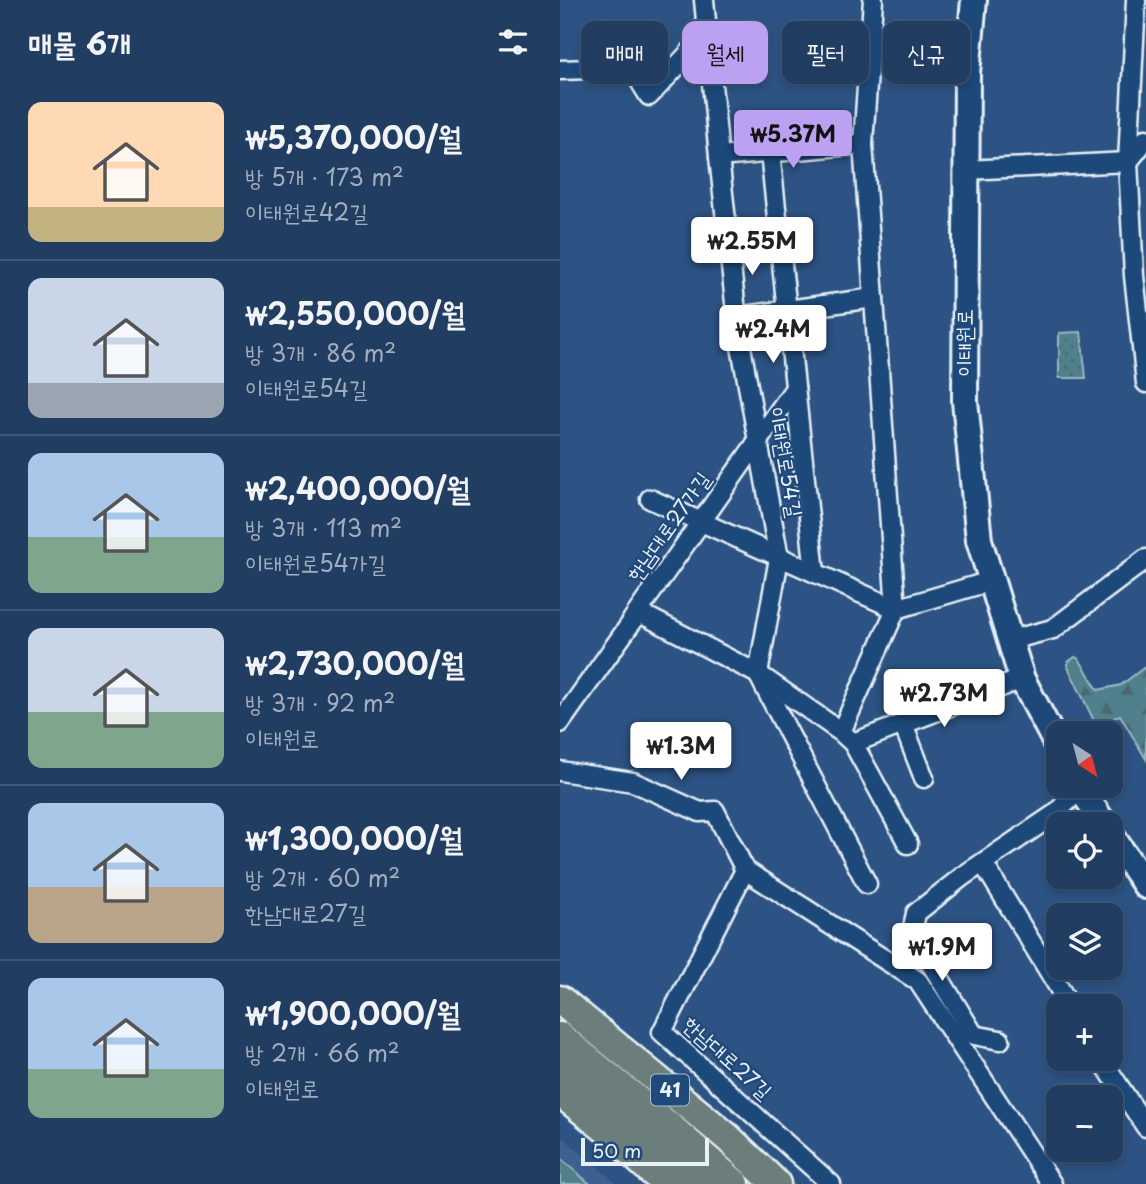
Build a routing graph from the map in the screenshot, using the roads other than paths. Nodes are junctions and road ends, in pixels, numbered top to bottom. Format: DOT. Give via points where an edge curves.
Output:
graph roads {
  1 [pos="704,0"];
  2 [pos="873,0"];
  3 [pos="974,0"];
  4 [pos="1136,0"];
  5 [pos="706,21"];
  6 [pos="682,61"];
  7 [pos="560,70"];
  8 [pos="712,84"];
  9 [pos="1146,139"];
  10 [pos="863,144"];
  11 [pos="769,152"];
  12 [pos="719,157"];
  13 [pos="1129,162"];
  14 [pos="966,170"];
  15 [pos="1146,178"];
  16 [pos="874,298"];
  17 [pos="786,310"];
  18 [pos="737,317"];
  19 [pos="1146,383"];
  20 [pos="795,388"];
  21 [pos="758,440"];
  22 [pos="650,499"];
  23 [pos="701,522"];
  24 [pos="779,558"];
  25 [pos="1146,559"];
  26 [pos="815,573"];
  27 [pos="990,581"];
  28 [pos="896,609"];
  29 [pos="1010,640"];
  30 [pos="758,674"];
  31 [pos="1022,679"];
  32 [pos="581,693"];
  33 [pos="560,723"];
  34 [pos="902,724"];
  35 [pos="1046,724"];
  36 [pos="847,737"];
  37 [pos="560,771"];
  38 [pos="924,778"];
  39 [pos="1069,798"];
  40 [pos="908,844"];
  41 [pos="1123,852"];
  42 [pos="983,863"];
  43 [pos="745,870"];
  44 [pos="867,884"];
  45 [pos="1146,886"];
  46 [pos="1063,994"];
  47 [pos="560,1000"];
  48 [pos="560,1037"];
  49 [pos="1000,1040"];
  50 [pos="560,1064"];
  51 [pos="1109,1071"];
  52 [pos="560,1092"];
  53 [pos="1146,1127"];
  54 [pos="666,1184"];
  55 [pos="701,1184"];
  56 [pos="735,1184"];
  57 [pos="776,1184"];
  58 [pos="831,1184"];
  59 [pos="1052,1184"];
  1 -- 5 [label="street, 이태원로54길"];
  2 -- 10 [label="street"];
  3 -- 14 [label="main road, 이태원로" via="967,74"];
  4 -- 13 [label="street"];
  6 -- 7 [label="street" via="649,96 625,57 590,69"];
  8 -- 12 [label="street, 이태원로54길"];
  9 -- 13 [label="street"];
  10 -- 11 [label="street"];
  10 -- 16 [label="street"];
  11 -- 12 [label="street"];
  11 -- 17 [label="street"];
  12 -- 18 [label="street, 이태원로54길"];
  13 -- 14 [label="street"];
  13 -- 15 [label="street"];
  13 -- 19 [label="street" via="1134,276"];
  14 -- 27 [label="main road, 이태원로" via="965,401 979,540"];
  16 -- 17 [label="street"];
  16 -- 28 [label="street"];
  17 -- 18 [label="street"];
  17 -- 20 [label="street"];
  18 -- 21 [label="street, 이태원로54길"];
  20 -- 21 [label="street, 한남대로27가길"];
  20 -- 26 [label="street"];
  21 -- 23 [label="street, 한남대로27가길"];
  21 -- 24 [label="street, 이태원로54길"];
  22 -- 23 [label="street"];
  23 -- 24 [label="street"];
  23 -- 32 [label="street, 한남대로27가길"];
  24 -- 26 [label="street"];
  24 -- 30 [label="street"];
  25 -- 29 [label="street" via="1054,629"];
  26 -- 28 [label="street"];
  27 -- 28 [label="street"];
  27 -- 29 [label="main road, 이태원로"];
  28 -- 36 [label="street"];
  29 -- 31 [label="main road, 이태원로"];
  30 -- 32 [label="street, 한남대로27가길" via="642,614 636,616"];
  30 -- 36 [label="street, 한남대로27가길"];
  30 -- 44 [label="street"];
  31 -- 34 [label="street"];
  31 -- 35 [label="main road, 이태원로"];
  32 -- 33 [label="street, 한남대로27가길"];
  34 -- 36 [label="street"];
  34 -- 38 [label="street"];
  36 -- 40 [label="street, 한남대로27가길"];
  37 -- 43 [label="street" via="633,782 699,812 715,811"];
  39 -- 42 [label="street" via="1055,814"];
  41 -- 45 [label="main road"];
  42 -- 46 [label="street"];
  42 -- 49 [label="street" via="916,913 912,933 975,1035"];
  43 -- 58 [label="street, 한남대로27길" via="662,1032"];
  43 -- 59 [label="street" via="918,981"];
  47 -- 57 [label="main road, 41" via="727,1137"];
  48 -- 56 [label="main road"];
  50 -- 55 [label="main road"];
  51 -- 53 [label="street"];
  52 -- 54 [label="main road"];
}
